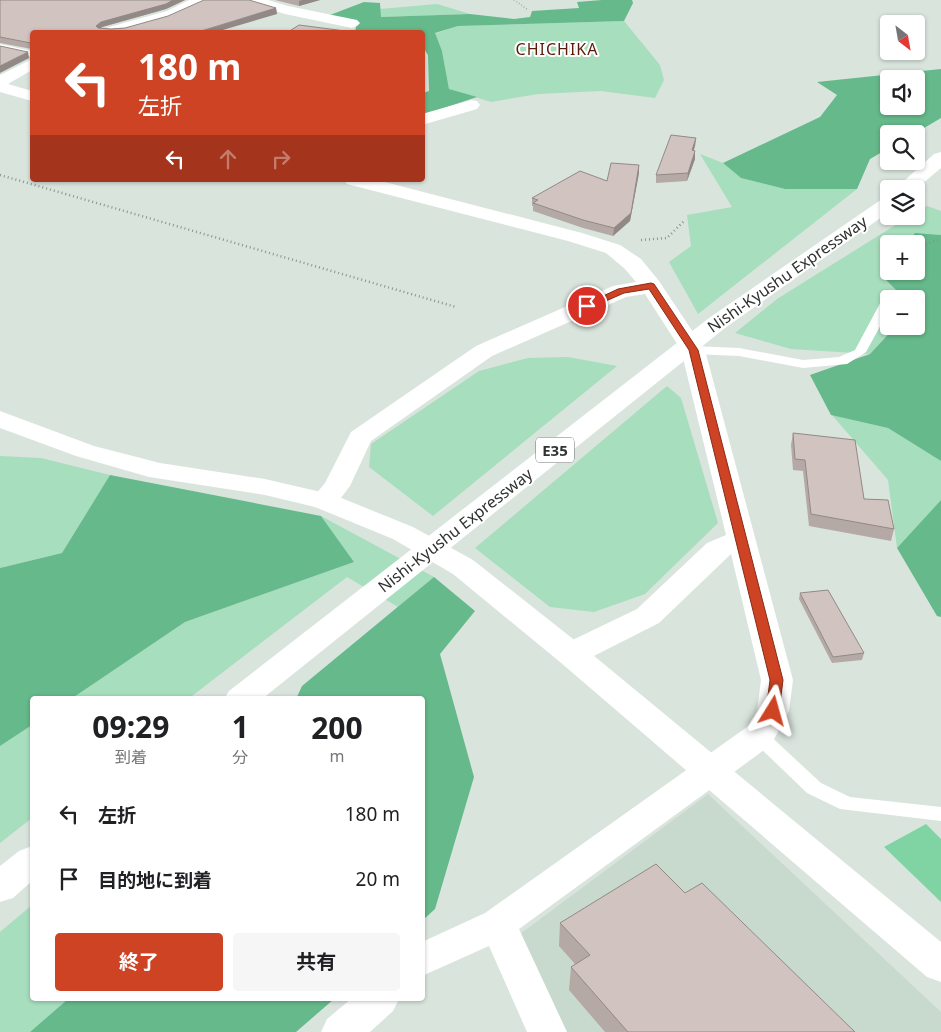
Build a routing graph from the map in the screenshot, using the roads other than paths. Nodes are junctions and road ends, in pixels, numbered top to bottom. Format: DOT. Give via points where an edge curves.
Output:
graph roads {
  1 [pos="201,0"];
  2 [pos="253,0"];
  3 [pos="352,23"];
  4 [pos="114,30"];
  5 [pos="0,47"];
  6 [pos="30,54"];
  7 [pos="30,65"];
  8 [pos="0,82"];
  9 [pos="0,87"];
  10 [pos="30,95"];
  11 [pos="471,105"];
  12 [pos="425,119"];
  13 [pos="941,158"];
  14 [pos="941,172"];
  15 [pos="915,180"];
  16 [pos="362,182"];
  17 [pos="925,182"];
  18 [pos="880,209"];
  19 [pos="651,286"];
  20 [pos="880,315"];
  21 [pos="693,350"];
  22 [pos="0,419"];
  23 [pos="324,501"];
  24 [pos="742,539"];
  25 [pos="571,654"];
  26 [pos="244,696"];
  27 [pos="759,736"];
  28 [pos="710,771"];
  29 [pos="941,814"];
  30 [pos="30,863"];
  31 [pos="0,887"];
  32 [pos="498,924"];
  33 [pos="425,959"];
  34 [pos="941,965"];
  35 [pos="377,1001"];
  36 [pos="341,1032"];
  37 [pos="547,1032"];
  1 -- 4 [label="main road" via="172,14"];
  2 -- 3 [label="main road"];
  5 -- 6 [label="lane"];
  7 -- 8 [label="main road"];
  9 -- 10 [label="main road"];
  11 -- 12 [label="main road"];
  13 -- 15 [label="main road"];
  14 -- 17 [label="main road"];
  16 -- 19 [label="main road" via="613,249 633,264"];
  18 -- 26 [label="main road, Nishi-Kyushu Expressway / E35" via="717,322"];
  19 -- 21 [label="main road"];
  19 -- 23 [label="main road" via="621,291 484,351 360,437 337,486"];
  20 -- 21 [label="lane" via="860,352 842,361 803,364 739,352"];
  21 -- 24 [label="main road"];
  22 -- 23 [label="main road" via="85,451 158,471 265,487"];
  23 -- 25 [label="main road" via="403,533 463,567"];
  24 -- 25 [label="main road" via="717,549 648,616"];
  24 -- 27 [label="main road" via="777,680 773,711"];
  25 -- 28 [label="main road"];
  27 -- 28 [label="main road"];
  27 -- 29 [label="lane" via="814,788 847,804"];
  28 -- 32 [label="main road"];
  28 -- 34 [label="main road"];
  30 -- 31 [label="main road"];
  32 -- 33 [label="main road"];
  32 -- 37 [label="main road"];
  35 -- 36 [label="main road"];
}
